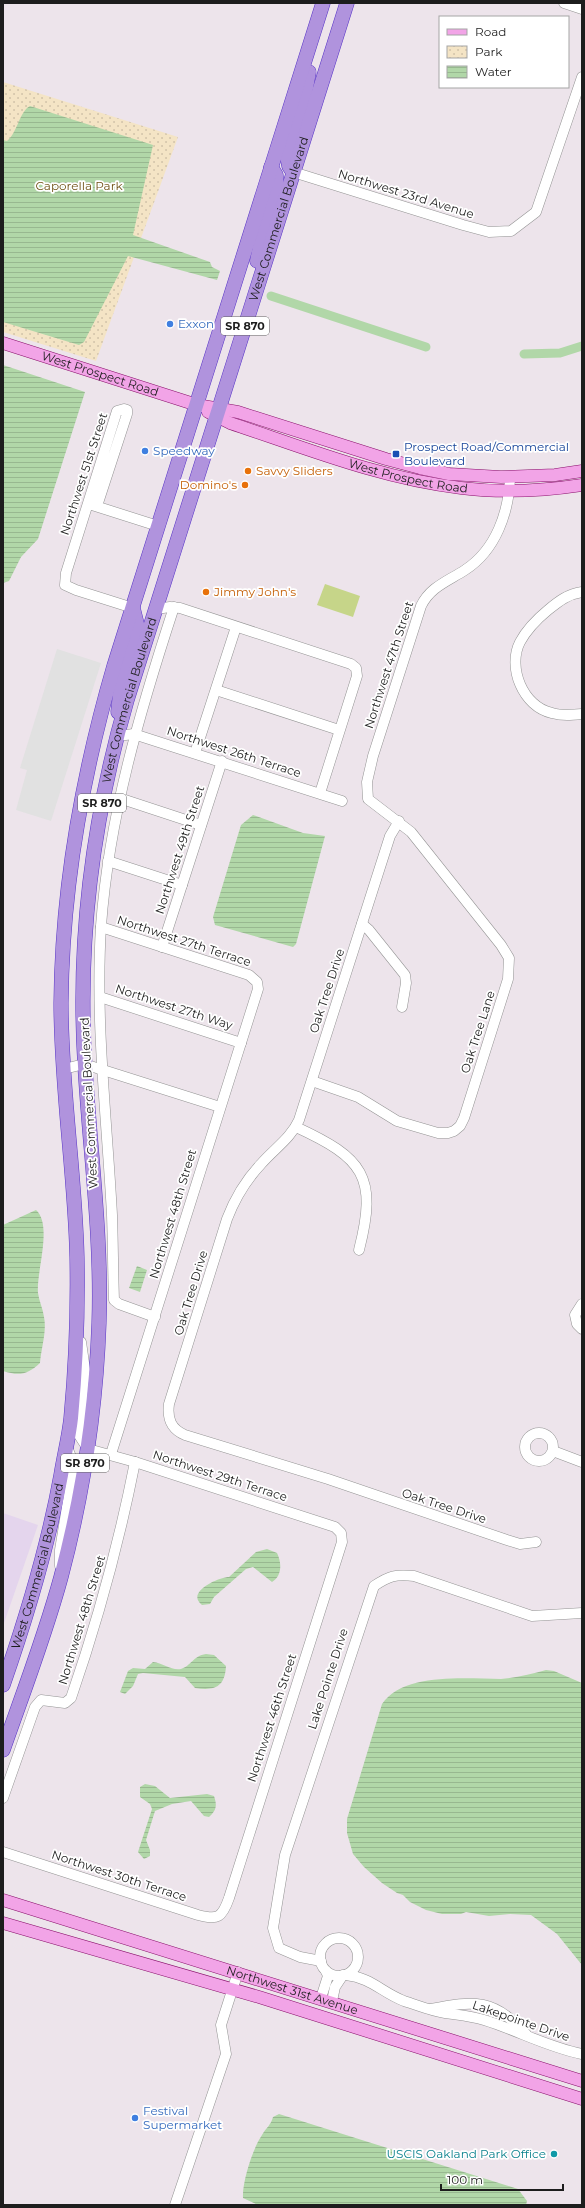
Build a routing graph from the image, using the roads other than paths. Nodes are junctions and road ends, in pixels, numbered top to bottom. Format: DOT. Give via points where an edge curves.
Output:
graph roads {
  1 [pos="323,3"];
  2 [pos="346,3"];
  3 [pos="564,3"];
  4 [pos="582,9"];
  5 [pos="308,52"];
  6 [pos="582,77"];
  7 [pos="272,167"];
  8 [pos="293,172"];
  9 [pos="254,297"];
  10 [pos="3,343"];
  11 [pos="197,405"];
  12 [pos="218,412"];
  13 [pos="582,471"];
  14 [pos="510,477"];
  15 [pos="582,485"];
  16 [pos="509,491"];
  17 [pos="93,505"];
  18 [pos="158,526"];
  19 [pos="582,592"];
  20 [pos="174,607"];
  21 [pos="133,608"];
  22 [pos="156,609"];
  23 [pos="236,627"];
  24 [pos="216,690"];
  25 [pos="582,714"];
  26 [pos="339,730"];
  27 [pos="134,734"];
  28 [pos="117,736"];
  29 [pos="195,753"];
  30 [pos="222,761"];
  31 [pos="320,793"];
  32 [pos="119,798"];
  33 [pos="342,801"];
  34 [pos="399,821"];
  35 [pos="202,825"];
  36 [pos="108,861"];
  37 [pos="182,885"];
  38 [pos="362,924"];
  39 [pos="101,927"];
  40 [pos="162,947"];
  41 [pos="257,982"];
  42 [pos="100,997"];
  43 [pos="402,1007"];
  44 [pos="241,1043"];
  45 [pos="84,1064"];
  46 [pos="64,1069"];
  47 [pos="102,1069"];
  48 [pos="312,1081"];
  49 [pos="220,1107"];
  50 [pos="296,1127"];
  51 [pos="359,1250"];
  52 [pos="582,1304"];
  53 [pos="154,1317"];
  54 [pos="77,1318"];
  55 [pos="582,1329"];
  56 [pos="66,1445"];
  57 [pos="88,1449"];
  58 [pos="553,1452"];
  59 [pos="111,1454"];
  60 [pos="134,1462"];
  61 [pos="582,1462"];
  62 [pos="341,1533"];
  63 [pos="536,1542"];
  64 [pos="60,1578"];
  65 [pos="582,1613"];
  66 [pos="3,1685"];
  67 [pos="3,1750"];
  68 [pos="3,1798"];
  69 [pos="3,1852"];
  70 [pos="3,1900"];
  71 [pos="224,1910"];
  72 [pos="3,1923"];
  73 [pos="321,1961"];
  74 [pos="356,1965"];
  75 [pos="326,1971"];
  76 [pos="238,1972"];
  77 [pos="344,1975"];
  78 [pos="366,1979"];
  79 [pos="233,1989"];
  80 [pos="326,1999"];
  81 [pos="428,2009"];
  82 [pos="528,2037"];
  83 [pos="582,2054"];
  84 [pos="582,2081"];
  85 [pos="582,2099"];
  86 [pos="175,2205"];
  1 -- 5 [label="highway, West Commercial Boulevard / SR 870"];
  2 -- 8 [label="highway, West Commercial Boulevard / SR 870"];
  3 -- 4 [label="street"];
  5 -- 7 [label="highway, West Commercial Boulevard / SR 870"];
  5 -- 8 [label="highway" via="309,74 306,91 286,160"];
  6 -- 8 [label="street, Northwest 23rd Avenue" via="536,212 511,231 489,232"];
  7 -- 9 [label="highway" via="276,175 277,188 261,240"];
  7 -- 11 [label="highway, West Commercial Boulevard / SR 870"];
  8 -- 9 [label="highway, West Commercial Boulevard / SR 870"];
  9 -- 12 [label="highway, West Commercial Boulevard / SR 870"];
  10 -- 11 [label="main road, West Prospect Road"];
  11 -- 12 [label="main road, West Prospect Road"];
  11 -- 18 [label="highway, West Commercial Boulevard / SR 870"];
  12 -- 14 [label="main road, West Prospect Road" via="238,412 408,465 453,474"];
  12 -- 16 [label="main road, West Prospect Road" via="244,428 407,478 460,488"];
  12 -- 22 [label="highway, West Commercial Boulevard / SR 870"];
  13 -- 14 [label="main road, West Prospect Road"];
  14 -- 16 [label="street, Northwest 47th Street"];
  15 -- 16 [label="main road, West Prospect Road"];
  16 -- 34 [label="street, Northwest 47th Street" via="503,521 492,541 473,564 432,590 421,606 372,756 367,782 368,799"];
  17 -- 17 [label="street, Northwest 51st Street" via="127,414 127,410 118,411"];
  17 -- 18 [label="street"];
  17 -- 21 [label="street, Northwest 51st Street" via="66,573 65,585"];
  18 -- 21 [label="highway, West Commercial Boulevard / SR 870"];
  19 -- 25 [label="street" via="564,597 535,621 520,643 515,661 517,680 527,698 537,706 550,713"];
  20 -- 22 [label="street"];
  20 -- 23 [label="street"];
  20 -- 27 [label="street"];
  21 -- 28 [label="highway" via="138,628 119,694"];
  21 -- 46 [label="highway, West Commercial Boulevard / SR 870" via="96,730 73,844 63,943 61,1004"];
  22 -- 28 [label="highway, West Commercial Boulevard / SR 870"];
  23 -- 24 [label="street"];
  23 -- 26 [label="street" via="351,664 356,668 357,676"];
  24 -- 26 [label="street"];
  24 -- 29 [label="street"];
  26 -- 31 [label="street"];
  27 -- 28 [label="street, Northwest 26th Terrace"];
  27 -- 29 [label="street, Northwest 26th Terrace"];
  27 -- 32 [label="street"];
  28 -- 45 [label="highway, West Commercial Boulevard / SR 870" via="104,791 89,896 84,982"];
  29 -- 30 [label="street, Northwest 26th Terrace"];
  30 -- 31 [label="street, Northwest 26th Terrace"];
  30 -- 35 [label="street, Northwest 49th Street"];
  31 -- 33 [label="street, Northwest 26th Terrace"];
  32 -- 35 [label="street"];
  32 -- 36 [label="street"];
  34 -- 38 [label="street, Oak Tree Drive" via="390,836"];
  34 -- 48 [label="street, Oak Tree Lane" via="411,832 509,958 508,980 464,1118 460,1126 451,1132 435,1132 397,1121 355,1096"];
  35 -- 37 [label="street, Northwest 49th Street"];
  36 -- 37 [label="street"];
  36 -- 39 [label="street"];
  37 -- 40 [label="street, Northwest 49th Street"];
  38 -- 43 [label="street" via="368,928 405,975"];
  38 -- 48 [label="street, Oak Tree Drive"];
  39 -- 40 [label="street, Northwest 27th Terrace"];
  39 -- 42 [label="street"];
  40 -- 41 [label="street, Northwest 27th Terrace" via="249,975"];
  41 -- 44 [label="street, Northwest 48th Street" via="258,989"];
  42 -- 44 [label="street, Northwest 27th Way"];
  42 -- 47 [label="street"];
  44 -- 49 [label="street, Northwest 48th Street"];
  45 -- 46 [label="street"];
  45 -- 47 [label="street"];
  45 -- 57 [label="highway, West Commercial Boulevard / SR 870" via="98,1253 99,1321"];
  46 -- 54 [label="highway, West Commercial Boulevard / SR 870" via="77,1256"];
  47 -- 49 [label="street"];
  47 -- 53 [label="street" via="112,1216 114,1300"];
  48 -- 50 [label="street, Oak Tree Drive"];
  49 -- 53 [label="street, Northwest 48th Street"];
  50 -- 51 [label="street" via="334,1147 353,1162 360,1172 365,1186 366,1208"];
  50 -- 63 [label="street, Oak Tree Drive" via="254,1172 240,1191 231,1210 169,1404 170,1422 175,1429 185,1435 328,1479 500,1538 520,1544"];
  52 -- 55 [label="street" via="575,1315 577,1324"];
  53 -- 59 [label="street, Northwest 48th Street"];
  54 -- 56 [label="highway, West Commercial Boulevard / SR 870" via="70,1423"];
  54 -- 57 [label="street, West Commercial Boulevard" via="85,1370 79,1435"];
  56 -- 64 [label="street, West Commercial Boulevard" via="74,1464 60,1550"];
  56 -- 66 [label="highway, West Commercial Boulevard / SR 870" via="54,1514 39,1573"];
  57 -- 59 [label="street, Northwest 29th Terrace"];
  57 -- 64 [label="highway, West Commercial Boulevard / SR 870"];
  58 -- 61 [label="street"];
  59 -- 60 [label="street, Northwest 29th Terrace"];
  60 -- 62 [label="street, Northwest 29th Terrace" via="335,1527"];
  60 -- 68 [label="street, Northwest 48th Street" via="109,1581 71,1698 65,1702 41,1700 35,1707"];
  62 -- 71 [label="street, Northwest 46th Street" via="342,1542"];
  64 -- 67 [label="highway, West Commercial Boulevard / SR 870"];
  65 -- 73 [label="street, Lake Pointe Drive" via="532,1616 414,1576 387,1577 374,1586 285,1856 272,1928 279,1948 300,1957"];
  69 -- 71 [label="street, Northwest 30th Terrace" via="198,1915 216,1918"];
  70 -- 76 [label="main road, Northwest 31st Avenue"];
  72 -- 79 [label="main road, Northwest 31st Avenue"];
  73 -- 74 [label="street" via="324,1946 341,1938 354,1945 358,1956"];
  73 -- 75 [label="street"];
  74 -- 77 [label="street"];
  74 -- 78 [label="street"];
  75 -- 77 [label="street" via="333,1975"];
  75 -- 80 [label="street"];
  76 -- 79 [label="street"];
  76 -- 80 [label="main road, Northwest 31st Avenue"];
  77 -- 78 [label="street"];
  77 -- 80 [label="street"];
  78 -- 81 [label="street" via="391,1996"];
  79 -- 85 [label="main road, Northwest 31st Avenue"];
  79 -- 86 [label="street" via="222,2025 226,2054"];
  80 -- 84 [label="main road, Northwest 31st Avenue"];
  81 -- 82 [label="street, Lakepointe Drive" via="468,2015"];
  81 -- 82 [label="street" via="461,2002 487,2005 511,2018"];
  82 -- 83 [label="street, Lakepointe Drive"];
}
